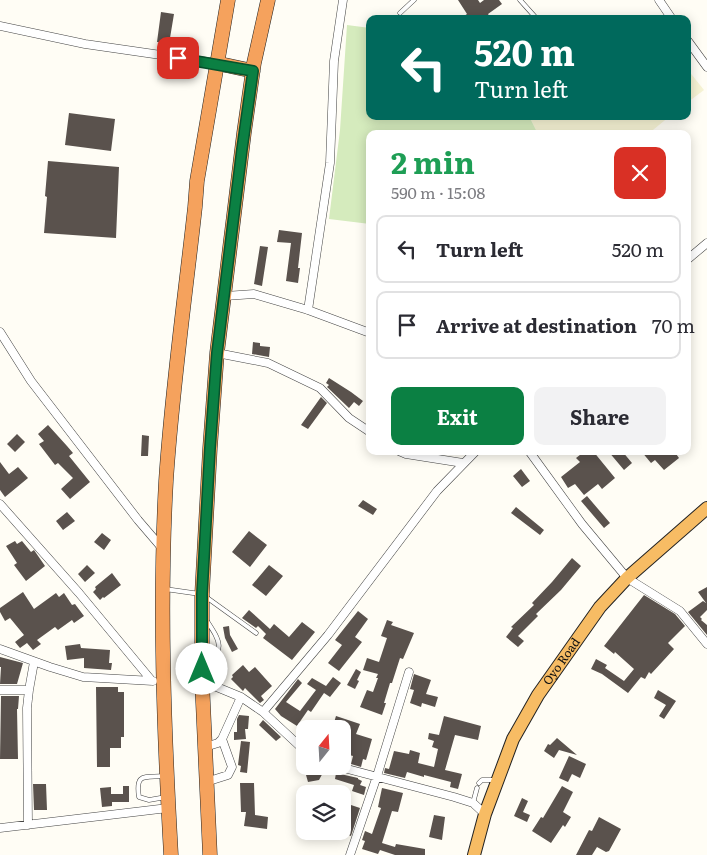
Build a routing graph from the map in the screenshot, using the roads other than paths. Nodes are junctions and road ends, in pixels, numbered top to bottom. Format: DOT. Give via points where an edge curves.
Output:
graph roads {
  1 [pos="228,0"];
  2 [pos="268,0"];
  3 [pos="343,0"];
  4 [pos="414,0"];
  5 [pos="520,0"];
  6 [pos="659,0"];
  7 [pos="400,13"];
  8 [pos="534,15"];
  9 [pos="669,15"];
  10 [pos="0,26"];
  11 [pos="691,45"];
  12 [pos="216,63"];
  13 [pos="707,67"];
  14 [pos="253,71"];
  15 [pos="707,243"];
  16 [pos="691,256"];
  17 [pos="225,296"];
  18 [pos="308,310"];
  19 [pos="366,332"];
  20 [pos="2,337"];
  21 [pos="217,353"];
  22 [pos="366,429"];
  23 [pos="412,455"];
  24 [pos="472,455"];
  25 [pos="532,455"];
  26 [pos="463,463"];
  27 [pos="0,504"];
  28 [pos="707,508"];
  29 [pos="163,549"];
  30 [pos="627,578"];
  31 [pos="162,588"];
  32 [pos="202,594"];
  33 [pos="256,633"];
  34 [pos="707,644"];
  35 [pos="0,648"];
  36 [pos="34,662"];
  37 [pos="409,672"];
  38 [pos="202,675"];
  39 [pos="158,680"];
  40 [pos="0,690"];
  41 [pos="28,690"];
  42 [pos="241,697"];
  43 [pos="263,712"];
  44 [pos="222,739"];
  45 [pos="296,742"];
  46 [pos="205,747"];
  47 [pos="351,770"];
  48 [pos="167,776"];
  49 [pos="377,776"];
  50 [pos="497,780"];
  51 [pos="206,782"];
  52 [pos="479,783"];
  53 [pos="477,788"];
  54 [pos="168,802"];
  55 [pos="473,803"];
  56 [pos="485,814"];
  57 [pos="28,825"];
  58 [pos="0,828"];
  59 [pos="171,855"];
  60 [pos="210,855"];
  61 [pos="350,855"];
  62 [pos="474,855"];
  1 -- 12 [label="highway"];
  2 -- 14 [label="highway"];
  3 -- 18 [label="street" via="334,61 330,163"];
  4 -- 7 [label="lane"];
  5 -- 8 [label="lane"];
  6 -- 9 [label="street"];
  10 -- 12 [label="street" via="85,44"];
  11 -- 13 [label="street"];
  12 -- 14 [label="highway"];
  12 -- 29 [label="highway" via="197,181 177,362"];
  14 -- 17 [label="highway"];
  15 -- 16 [label="street"];
  17 -- 18 [label="street" via="254,294"];
  17 -- 21 [label="highway"];
  18 -- 19 [label="street"];
  20 -- 29 [label="street" via="37,389"];
  21 -- 22 [label="street" via="268,363 320,388 349,418"];
  21 -- 32 [label="highway"];
  23 -- 26 [label="street"];
  24 -- 26 [label="street"];
  25 -- 30 [label="street" via="582,524"];
  26 -- 43 [label="street" via="437,491 328,635"];
  27 -- 39 [label="street"];
  28 -- 30 [label="highway, Oyo Road"];
  29 -- 31 [label="highway"];
  30 -- 34 [label="street" via="680,611"];
  30 -- 50 [label="highway, Oyo Road" via="600,607 538,695 513,739"];
  31 -- 32 [label="lane"];
  31 -- 39 [label="highway"];
  32 -- 33 [label="lane"];
  32 -- 38 [label="highway"];
  35 -- 36 [label="street"];
  36 -- 39 [label="street" via="83,677"];
  36 -- 41 [label="street"];
  37 -- 49 [label="street"];
  38 -- 42 [label="street"];
  38 -- 46 [label="highway"];
  39 -- 48 [label="highway"];
  40 -- 41 [label="street"];
  41 -- 57 [label="street"];
  42 -- 43 [label="street"];
  42 -- 44 [label="street"];
  43 -- 45 [label="street"];
  44 -- 46 [label="street"];
  44 -- 51 [label="street" via="232,767 228,775"];
  46 -- 51 [label="highway"];
  47 -- 49 [label="street"];
  48 -- 54 [label="highway"];
  48 -- 54 [label="lane" via="143,778 137,784 139,797 143,800"];
  49 -- 55 [label="street"];
  49 -- 61 [label="street"];
  50 -- 52 [label="lane"];
  50 -- 56 [label="highway, Oyo Road"];
  51 -- 60 [label="highway"];
  53 -- 55 [label="lane"];
  54 -- 57 [label="street"];
  54 -- 59 [label="highway"];
  55 -- 56 [label="street"];
  56 -- 62 [label="highway, Oyo Road"];
  57 -- 58 [label="street"];
}
